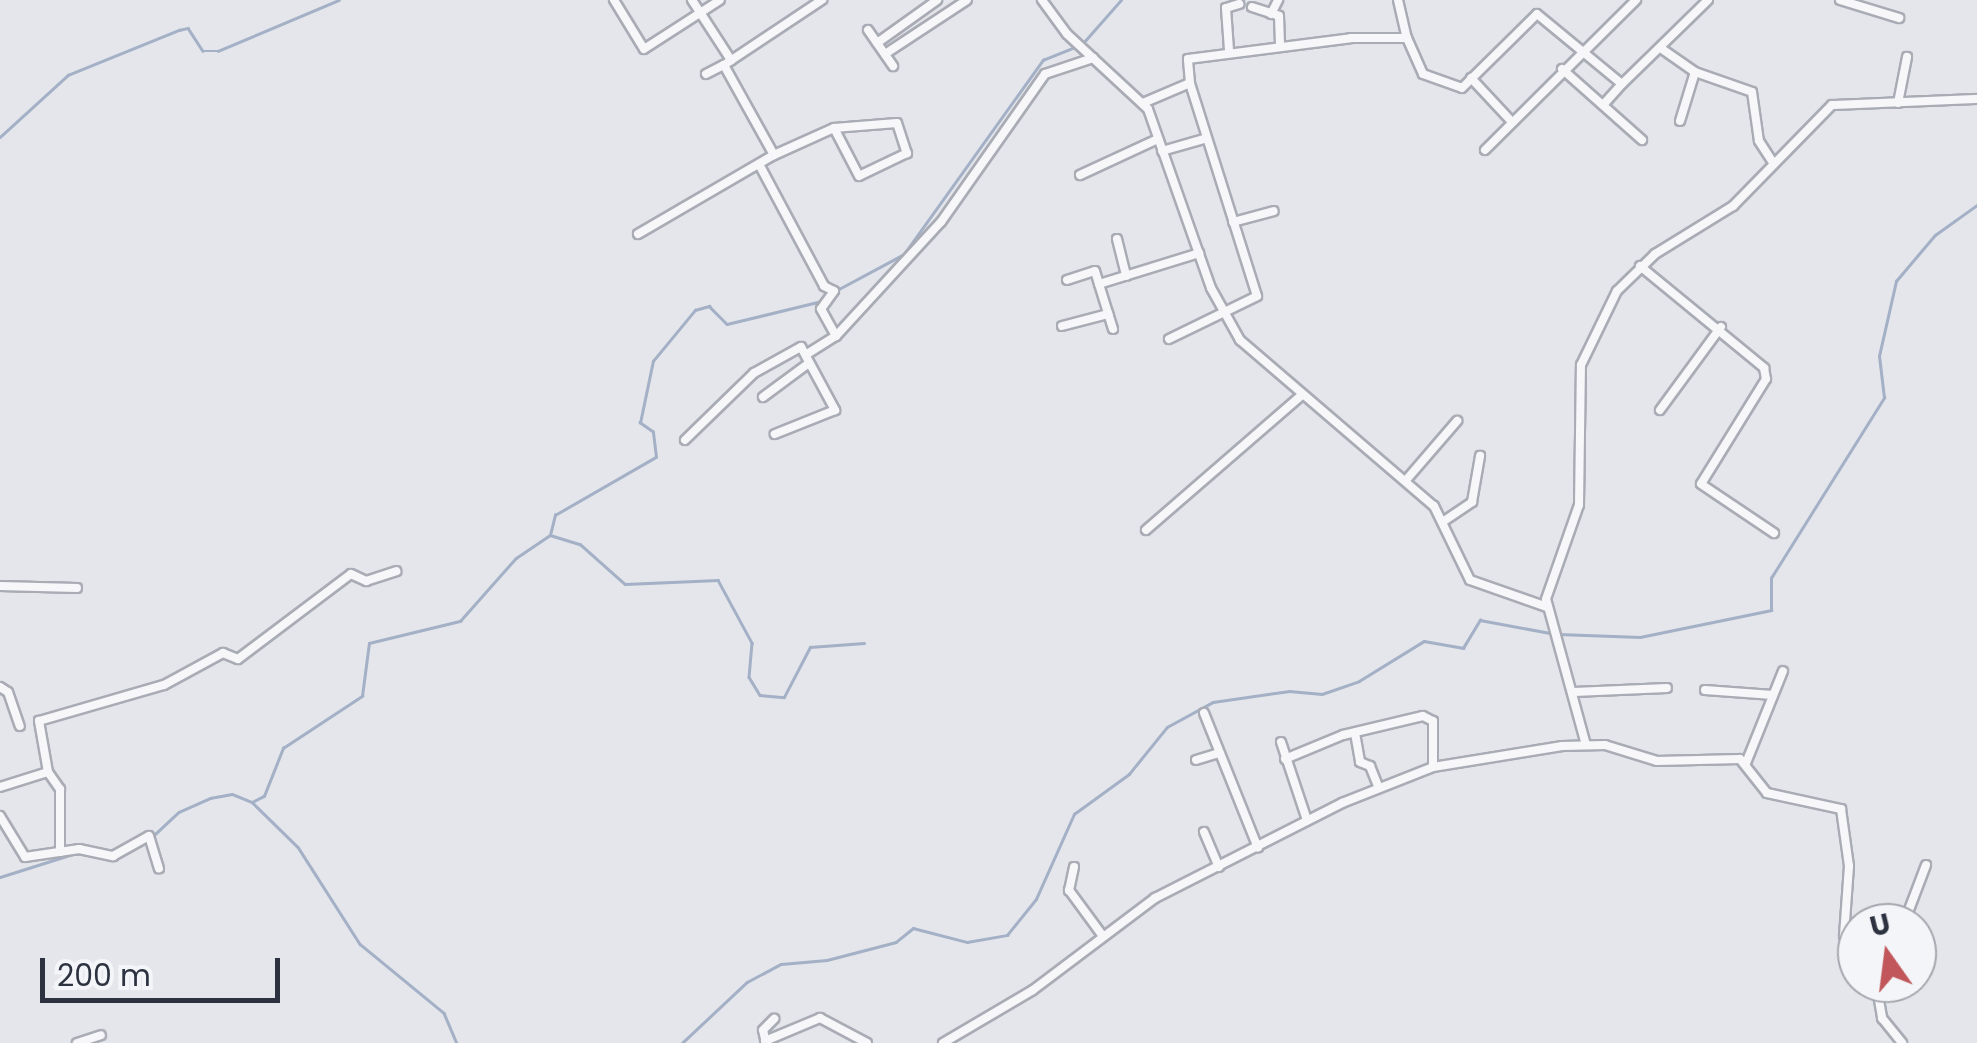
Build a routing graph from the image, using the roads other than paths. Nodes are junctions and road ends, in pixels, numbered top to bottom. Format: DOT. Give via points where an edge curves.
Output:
graph roads {
  1 [pos="614,0"];
  2 [pos="692,0"];
  3 [pos="720,0"];
  4 [pos="822,0"];
  5 [pos="937,0"];
  6 [pos="967,0"];
  7 [pos="1042,0"];
  8 [pos="1278,0"];
  9 [pos="1398,0"];
  10 [pos="1636,0"];
  11 [pos="1708,0"];
  12 [pos="1840,0"];
  13 [pos="1239,4"];
  14 [pos="1252,7"];
  15 [pos="701,14"];
  16 [pos="1271,14"];
  17 [pos="1899,18"];
  18 [pos="868,30"];
  19 [pos="1407,38"];
  20 [pos="877,43"];
  21 [pos="1280,46"];
  22 [pos="1584,48"];
  23 [pos="1662,49"];
  24 [pos="1230,50"];
  25 [pos="885,54"];
  26 [pos="1907,57"];
  27 [pos="1093,58"];
  28 [pos="728,63"];
  29 [pos="893,66"];
  30 [pos="1562,69"];
  31 [pos="1695,72"];
  32 [pos="706,74"];
  33 [pos="1471,78"];
  34 [pos="1190,83"];
  35 [pos="1622,84"];
  36 [pos="1977,99"];
  37 [pos="1143,103"];
  38 [pos="1898,103"];
  39 [pos="1603,106"];
  40 [pos="1512,122"];
  41 [pos="1680,122"];
  42 [pos="834,128"];
  43 [pos="1158,139"];
  44 [pos="1204,139"];
  45 [pos="1642,140"];
  46 [pos="1486,150"];
  47 [pos="1162,151"];
  48 [pos="774,155"];
  49 [pos="1772,161"];
  50 [pos="760,166"];
  51 [pos="1080,175"];
  52 [pos="1274,211"];
  53 [pos="1232,222"];
  54 [pos="638,234"];
  55 [pos="1117,239"];
  56 [pos="1199,253"];
  57 [pos="1640,266"];
  58 [pos="1126,276"];
  59 [pos="1066,280"];
  60 [pos="1100,284"];
  61 [pos="1222,312"];
  62 [pos="1108,314"];
  63 [pos="1062,326"];
  64 [pos="1721,327"];
  65 [pos="1114,329"];
  66 [pos="836,336"];
  67 [pos="1169,340"];
  68 [pos="808,358"];
  69 [pos="1302,395"];
  70 [pos="763,397"];
  71 [pos="1660,410"];
  72 [pos="1457,421"];
  73 [pos="775,434"];
  74 [pos="685,440"];
  75 [pos="1480,456"];
  76 [pos="1407,479"];
  77 [pos="1444,521"];
  78 [pos="1146,530"];
  79 [pos="1774,533"];
  80 [pos="396,571"];
  81 [pos="0,586"];
  82 [pos="77,588"];
  83 [pos="1546,607"];
  84 [pos="1783,671"];
  85 [pos="0,687"];
  86 [pos="1666,688"];
  87 [pos="1705,690"];
  88 [pos="1574,692"];
  89 [pos="1773,695"];
  90 [pos="1204,713"];
  91 [pos="20,726"];
  92 [pos="1354,733"];
  93 [pos="1281,742"];
  94 [pos="1586,744"];
  95 [pos="1219,753"];
  96 [pos="1285,759"];
  97 [pos="1196,760"];
  98 [pos="1746,763"];
  99 [pos="1433,768"];
  100 [pos="48,772"];
  101 [pos="1378,786"];
  102 [pos="0,787"];
  103 [pos="0,816"];
  104 [pos="1307,820"];
  105 [pos="1204,832"];
  106 [pos="1258,848"];
  107 [pos="60,852"];
  108 [pos="1926,865"];
  109 [pos="1074,867"];
  110 [pos="1220,867"];
  111 [pos="159,869"];
  112 [pos="1848,903"];
  113 [pos="1912,903"];
  114 [pos="1102,936"];
  115 [pos="1879,1003"];
  116 [pos="774,1019"];
  117 [pos="101,1036"];
  118 [pos="766,1042"];
  119 [pos="77,1043"];
  120 [pos="867,1043"];
  121 [pos="943,1043"];
  122 [pos="1902,1043"];
  1 -- 15 [label="street" via="644,48"];
  2 -- 15 [label="street"];
  3 -- 15 [label="street"];
  4 -- 28 [label="street"];
  5 -- 20 [label="street"];
  6 -- 25 [label="street"];
  7 -- 27 [label="street"];
  8 -- 16 [label="street"];
  9 -- 19 [label="street"];
  10 -- 22 [label="street"];
  11 -- 23 [label="street"];
  12 -- 17 [label="street"];
  13 -- 24 [label="street" via="1226,8"];
  14 -- 16 [label="street"];
  15 -- 28 [label="street"];
  16 -- 21 [label="street" via="1280,18"];
  18 -- 20 [label="street"];
  19 -- 21 [label="street"];
  19 -- 33 [label="street" via="1428,78 1459,89"];
  20 -- 25 [label="street"];
  21 -- 24 [label="street"];
  22 -- 30 [label="street"];
  22 -- 33 [label="street" via="1537,14"];
  22 -- 35 [label="street"];
  23 -- 31 [label="street"];
  23 -- 35 [label="street"];
  24 -- 34 [label="street" via="1188,58"];
  25 -- 29 [label="street"];
  26 -- 38 [label="street"];
  27 -- 37 [label="street"];
  27 -- 66 [label="street" via="1044,74 941,222"];
  28 -- 32 [label="street"];
  28 -- 48 [label="street"];
  30 -- 39 [label="street"];
  30 -- 40 [label="street"];
  31 -- 41 [label="street"];
  31 -- 49 [label="street" via="1754,94 1759,141"];
  33 -- 40 [label="street"];
  34 -- 37 [label="street"];
  34 -- 44 [label="street"];
  35 -- 39 [label="street"];
  36 -- 38 [label="street"];
  37 -- 43 [label="street"];
  38 -- 49 [label="street" via="1832,106"];
  39 -- 45 [label="street"];
  40 -- 46 [label="street"];
  42 -- 42 [label="street" via="898,123 908,153 859,176"];
  42 -- 48 [label="street"];
  43 -- 47 [label="street"];
  43 -- 51 [label="street"];
  44 -- 47 [label="street"];
  44 -- 53 [label="street"];
  47 -- 56 [label="street"];
  48 -- 50 [label="street"];
  49 -- 57 [label="street" via="1733,206"];
  50 -- 54 [label="street"];
  50 -- 66 [label="street" via="824,286 834,291 820,309"];
  52 -- 53 [label="street"];
  53 -- 61 [label="street" via="1257,296"];
  55 -- 58 [label="street"];
  56 -- 58 [label="street"];
  56 -- 61 [label="street"];
  57 -- 64 [label="street"];
  57 -- 83 [label="street" via="1617,291 1580,365 1579,505"];
  58 -- 60 [label="street"];
  59 -- 60 [label="street" via="1095,271"];
  60 -- 62 [label="street"];
  61 -- 67 [label="street"];
  61 -- 69 [label="street" via="1247,348"];
  62 -- 63 [label="street"];
  62 -- 65 [label="street"];
  64 -- 71 [label="street"];
  64 -- 79 [label="street" via="1767,374 1702,488"];
  66 -- 68 [label="street"];
  68 -- 70 [label="street"];
  68 -- 73 [label="street" via="834,410"];
  68 -- 74 [label="street" via="797,347 754,373"];
  69 -- 76 [label="street"];
  69 -- 78 [label="street"];
  72 -- 76 [label="street"];
  75 -- 77 [label="street" via="1472,502"];
  76 -- 77 [label="street"];
  77 -- 83 [label="street" via="1470,580"];
  80 -- 100 [label="street" via="366,581 351,574 238,660 223,652 164,685 39,721"];
  81 -- 82 [label="street"];
  83 -- 88 [label="street"];
  84 -- 89 [label="street"];
  85 -- 91 [label="street"];
  86 -- 88 [label="street"];
  87 -- 89 [label="street"];
  88 -- 94 [label="street"];
  89 -- 98 [label="street"];
  90 -- 95 [label="street"];
  92 -- 96 [label="street"];
  92 -- 99 [label="street" via="1431,717"];
  92 -- 101 [label="street" via="1360,762 1370,766"];
  93 -- 96 [label="street"];
  94 -- 98 [label="street" via="1657,760"];
  94 -- 99 [label="street"];
  95 -- 97 [label="street"];
  95 -- 106 [label="street"];
  96 -- 104 [label="street"];
  98 -- 112 [label="street" via="1767,793 1844,812"];
  99 -- 101 [label="street"];
  100 -- 102 [label="street"];
  100 -- 107 [label="street" via="60,789"];
  101 -- 104 [label="street"];
  103 -- 107 [label="street" via="25,856"];
  104 -- 106 [label="street"];
  105 -- 110 [label="street"];
  106 -- 110 [label="street"];
  107 -- 111 [label="street" via="120,855 148,836"];
  108 -- 113 [label="street"];
  109 -- 114 [label="street" via="1068,890"];
  110 -- 114 [label="street" via="1155,898"];
  114 -- 121 [label="street" via="1033,990"];
  115 -- 122 [label="street" via="1882,1018"];
  116 -- 118 [label="street" via="763,1030"];
  117 -- 119 [label="street"];
  118 -- 120 [label="street" via="820,1018"];
}
